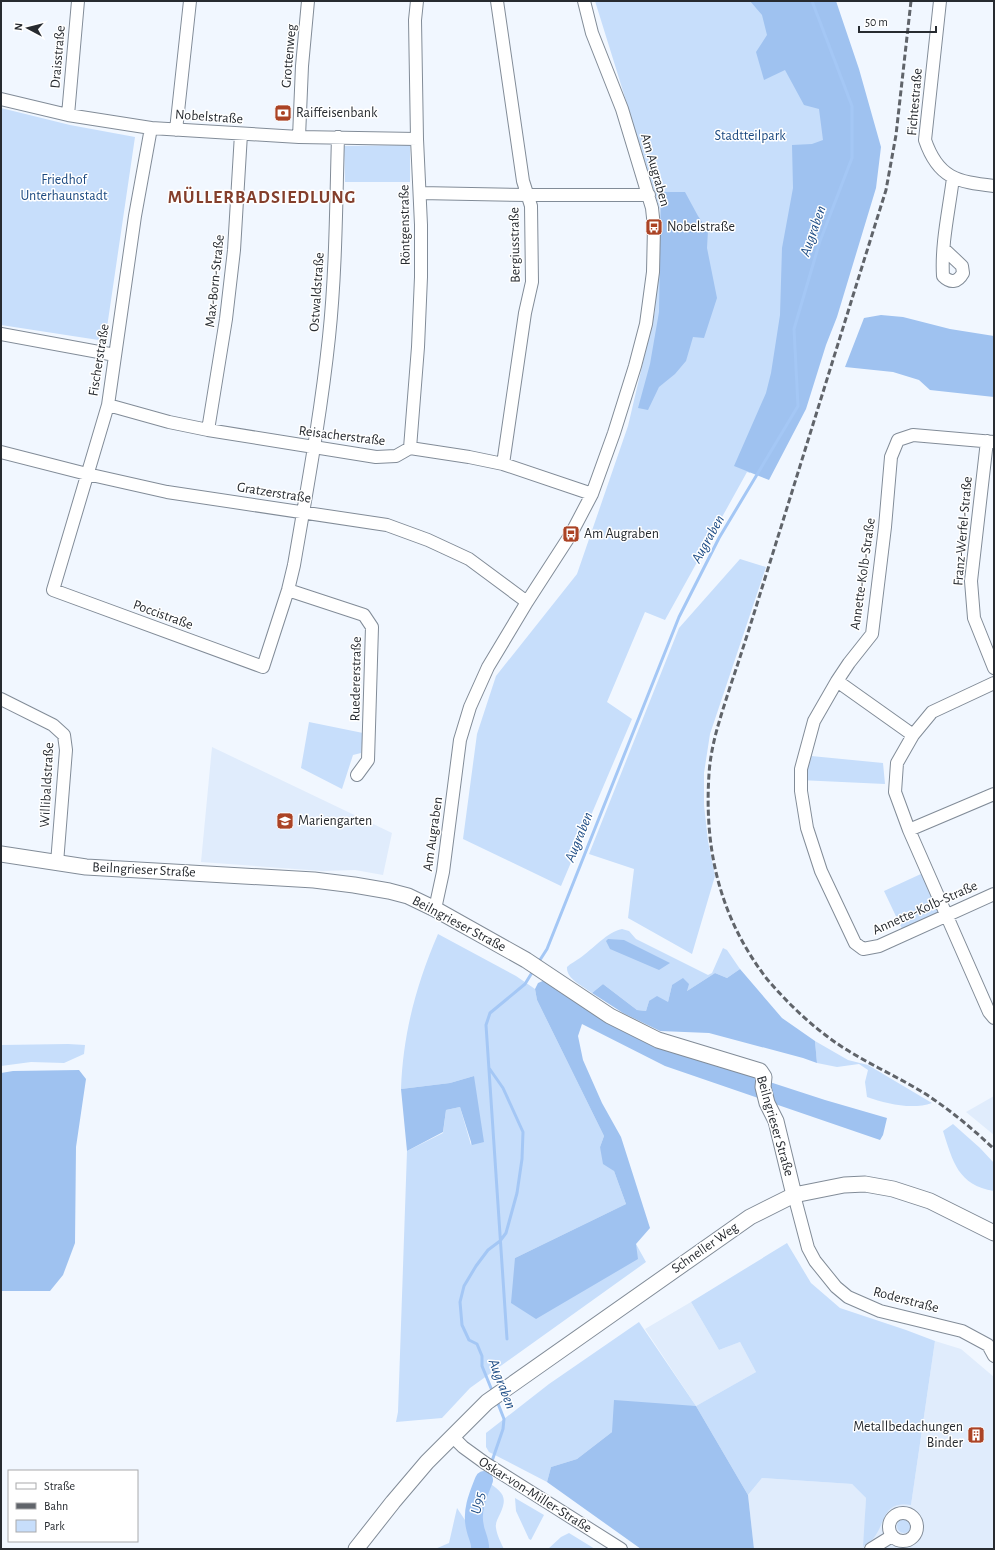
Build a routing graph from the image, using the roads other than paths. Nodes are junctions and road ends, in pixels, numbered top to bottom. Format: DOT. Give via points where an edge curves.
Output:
graph roads {
  1 [pos="78,1"];
  2 [pos="190,1"];
  3 [pos="308,1"];
  4 [pos="416,1"];
  5 [pos="497,1"];
  6 [pos="584,1"];
  7 [pos="940,1"];
  8 [pos="1,99"];
  9 [pos="68,115"];
  10 [pos="151,128"];
  11 [pos="176,130"];
  12 [pos="242,134"];
  13 [pos="299,137"];
  14 [pos="338,137"];
  15 [pos="417,139"];
  16 [pos="953,178"];
  17 [pos="994,186"];
  18 [pos="420,193"];
  19 [pos="527,195"];
  20 [pos="649,195"];
  21 [pos="944,249"];
  22 [pos="1,334"];
  23 [pos="115,355"];
  24 [pos="108,405"];
  25 [pos="208,430"];
  26 [pos="990,442"];
  27 [pos="313,448"];
  28 [pos="410,448"];
  29 [pos="1,452"];
  30 [pos="503,464"];
  31 [pos="87,474"];
  32 [pos="592,494"];
  33 [pos="303,513"];
  34 [pos="53,590"];
  35 [pos="288,590"];
  36 [pos="527,602"];
  37 [pos="263,667"];
  38 [pos="994,668"];
  39 [pos="837,681"];
  40 [pos="994,683"];
  41 [pos="1,698"];
  42 [pos="913,735"];
  43 [pos="357,775"];
  44 [pos="994,794"];
  45 [pos="909,830"];
  46 [pos="1,854"];
  47 [pos="57,863"];
  48 [pos="994,894"];
  49 [pos="435,909"];
  50 [pos="945,916"];
  51 [pos="994,1018"];
  52 [pos="794,1195"];
  53 [pos="994,1233"];
  54 [pos="994,1356"];
  55 [pos="453,1437"];
  56 [pos="892,1536"];
  57 [pos="356,1549"];
  58 [pos="621,1549"];
  59 [pos="871,1549"];
  1 -- 9 [label="street, Draisstraße"];
  2 -- 11 [label="street"];
  3 -- 13 [label="street, Grottenweg"];
  4 -- 15 [label="street, Röntgenstraße"];
  5 -- 19 [label="street, Bergiusstraße"];
  6 -- 20 [label="street, Am Augraben" via="592,33 622,108"];
  7 -- 16 [label="street, Fichtestraße" via="925,140 929,153 941,169"];
  8 -- 9 [label="street, Nobelstraße"];
  9 -- 10 [label="street, Nobelstraße"];
  10 -- 11 [label="street, Nobelstraße"];
  10 -- 23 [label="street, Fischerstraße"];
  11 -- 12 [label="street, Nobelstraße"];
  12 -- 13 [label="street, Nobelstraße"];
  12 -- 25 [label="street, Max-Born-Straße" via="234,250"];
  13 -- 14 [label="street, Nobelstraße"];
  14 -- 15 [label="street, Nobelstraße"];
  14 -- 27 [label="street, Ostwaldstraße" via="329,337"];
  15 -- 18 [label="street, Röntgenstraße"];
  16 -- 17 [label="street, Fichtestraße"];
  16 -- 21 [label="street"];
  18 -- 19 [label="street"];
  18 -- 28 [label="street, Röntgenstraße" via="421,277"];
  19 -- 20 [label="street"];
  19 -- 30 [label="street, Bergiusstraße" via="531,206 532,282 525,313"];
  20 -- 32 [label="street, Am Augraben" via="654,227 653,272 646,324 614,433"];
  22 -- 23 [label="street"];
  23 -- 24 [label="street, Fischerstraße"];
  24 -- 25 [label="street, Reisacherstraße"];
  24 -- 31 [label="street, Fischerstraße"];
  25 -- 27 [label="street, Reisacherstraße"];
  26 -- 38 [label="street, Franz-Werfel-Straße" via="971,581 974,618"];
  26 -- 39 [label="street, Annette-Kolb-Straße" via="913,435 898,440 891,457 872,634"];
  27 -- 28 [label="street, Reisacherstraße" via="376,457 396,456"];
  27 -- 33 [label="street, Ostwaldstraße"];
  28 -- 30 [label="street"];
  29 -- 31 [label="street, Gratzerstraße"];
  30 -- 32 [label="street"];
  31 -- 33 [label="street, Gratzerstraße" via="167,492"];
  31 -- 34 [label="street, Fischerstraße"];
  32 -- 36 [label="street, Am Augraben" via="560,553"];
  33 -- 35 [label="street, Ostwaldstraße"];
  33 -- 36 [label="street, Gratzerstraße" via="387,525 428,540 469,559"];
  34 -- 37 [label="street, Poccistraße"];
  35 -- 37 [label="street, Ostwaldstraße"];
  35 -- 43 [label="street, Ruedererstraße" via="364,615 372,627 368,760"];
  36 -- 49 [label="street, Am Augraben" via="488,667 460,740 446,849"];
  39 -- 42 [label="street"];
  39 -- 50 [label="street, Annette-Kolb-Straße" via="814,721 801,769 805,818 825,878 855,943 863,948 879,946"];
  40 -- 42 [label="street" via="932,712"];
  41 -- 47 [label="street, Willibaldstraße" via="54,725 64,735 66,750"];
  42 -- 45 [label="street" via="897,763 895,792"];
  44 -- 45 [label="street"];
  45 -- 50 [label="street"];
  46 -- 47 [label="main road, Beilngrieser Straße"];
  47 -- 49 [label="main road, Beilngrieser Straße" via="98,868 321,880 408,896"];
  48 -- 50 [label="street, Annette-Kolb-Straße"];
  49 -- 52 [label="main road, Beilngrieser Straße" via="526,960 610,1016 658,1040 760,1071 764,1077 763,1088 776,1121"];
  50 -- 51 [label="street" via="988,1012"];
  52 -- 53 [label="main road, Schneller Weg" via="844,1185 876,1185 930,1201"];
  52 -- 54 [label="street, Roderstraße" via="808,1248 836,1287 848,1297 880,1310 962,1331 988,1346"];
  52 -- 55 [label="main road, Schneller Weg" via="750,1217 502,1390"];
  55 -- 57 [label="main road, Schneller Weg" via="427,1462"];
  55 -- 58 [label="street, Oskar-von-Miller-Straße" via="463,1448 485,1463"];
  56 -- 59 [label="street"];
}
